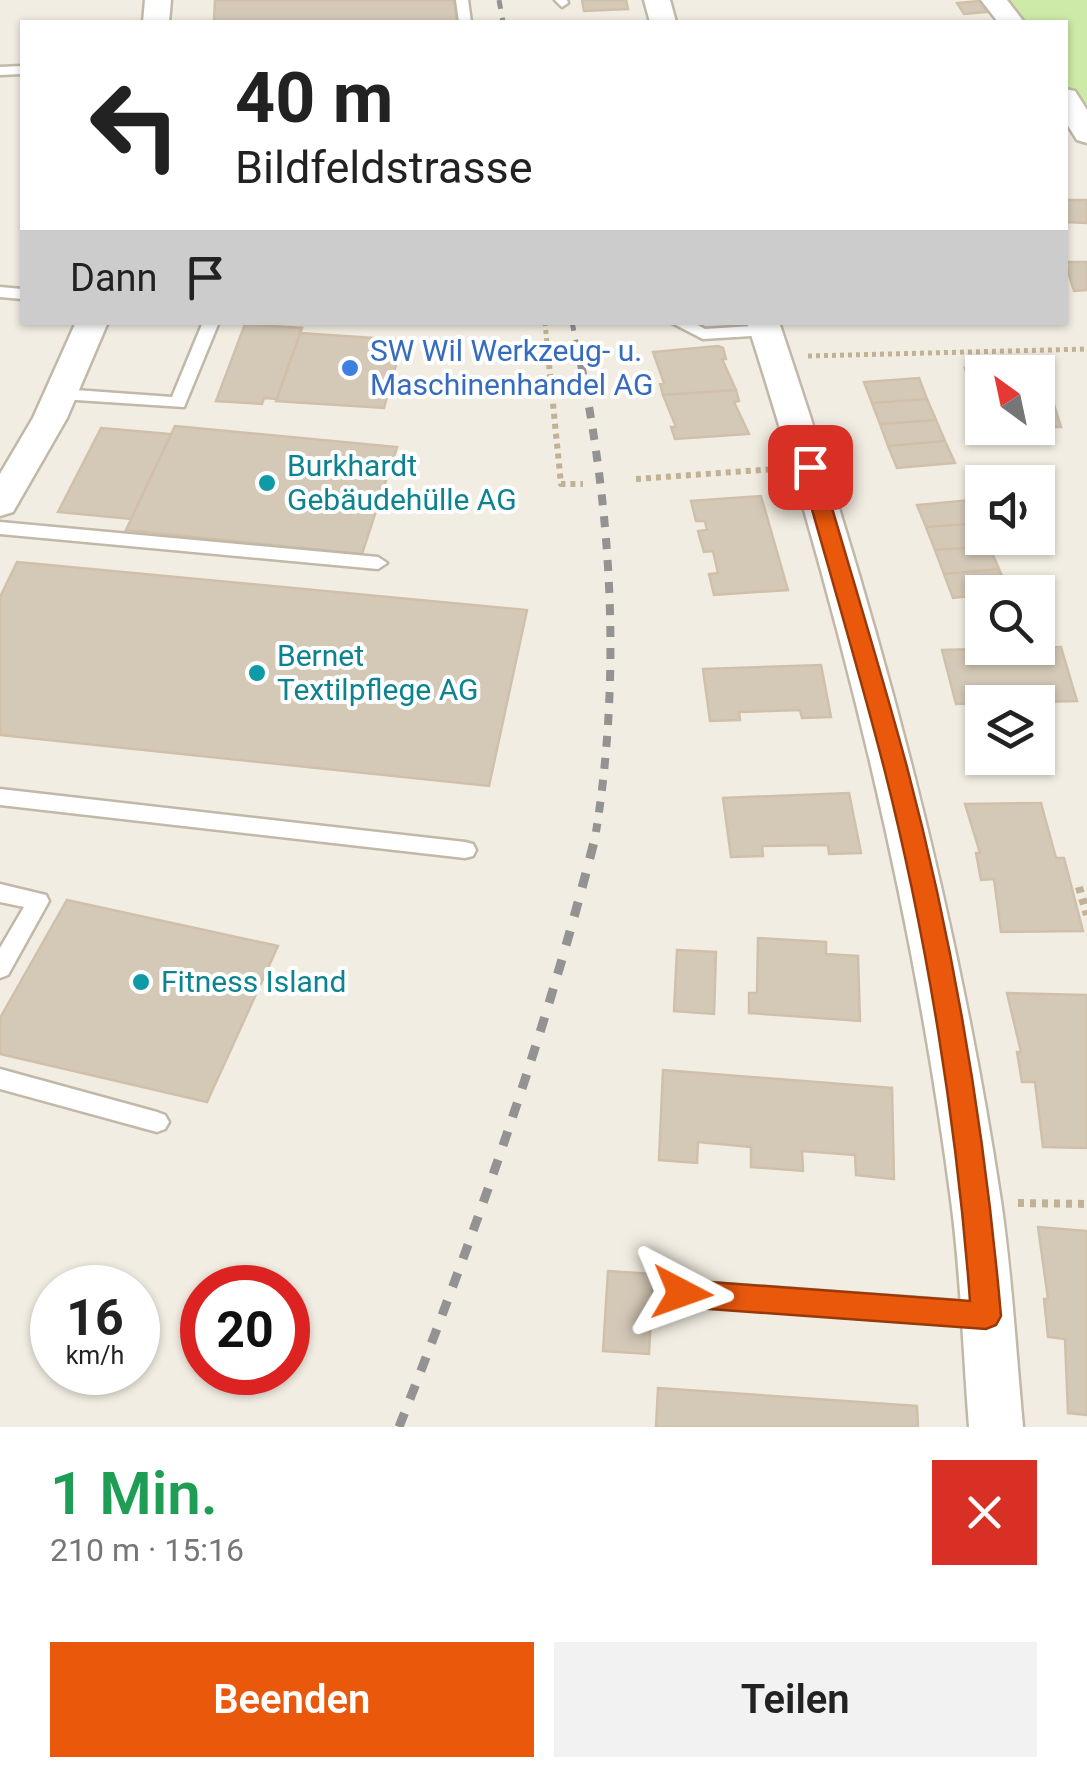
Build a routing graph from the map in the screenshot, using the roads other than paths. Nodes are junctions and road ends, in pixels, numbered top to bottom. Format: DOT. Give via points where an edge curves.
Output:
graph roads {
  1 [pos="994,0"];
  2 [pos="1009,20"];
  3 [pos="1068,102"];
  4 [pos="1087,134"];
  5 [pos="91,325"];
  6 [pos="210,325"];
  7 [pos="684,325"];
  8 [pos="768,337"];
  9 [pos="61,394"];
  10 [pos="0,504"];
  11 [pos="0,528"];
  12 [pos="378,562"];
  13 [pos="0,797"];
  14 [pos="465,850"];
  15 [pos="0,893"];
  16 [pos="0,970"];
  17 [pos="0,1079"];
  18 [pos="157,1122"];
  19 [pos="682,1293"];
  20 [pos="986,1316"];
  21 [pos="996,1427"];
  1 -- 2 [label="street"];
  3 -- 4 [label="street"];
  5 -- 9 [label="street"];
  6 -- 9 [label="lane" via="178,403"];
  7 -- 8 [label="lane" via="703,334"];
  8 -- 20 [label="street" via="896,770 977,1203"];
  9 -- 10 [label="street"];
  11 -- 12 [label="lane"];
  13 -- 14 [label="lane"];
  15 -- 16 [label="lane" via="38,901"];
  17 -- 18 [label="lane"];
  19 -- 20 [label="lane"];
  20 -- 21 [label="street"];
}
